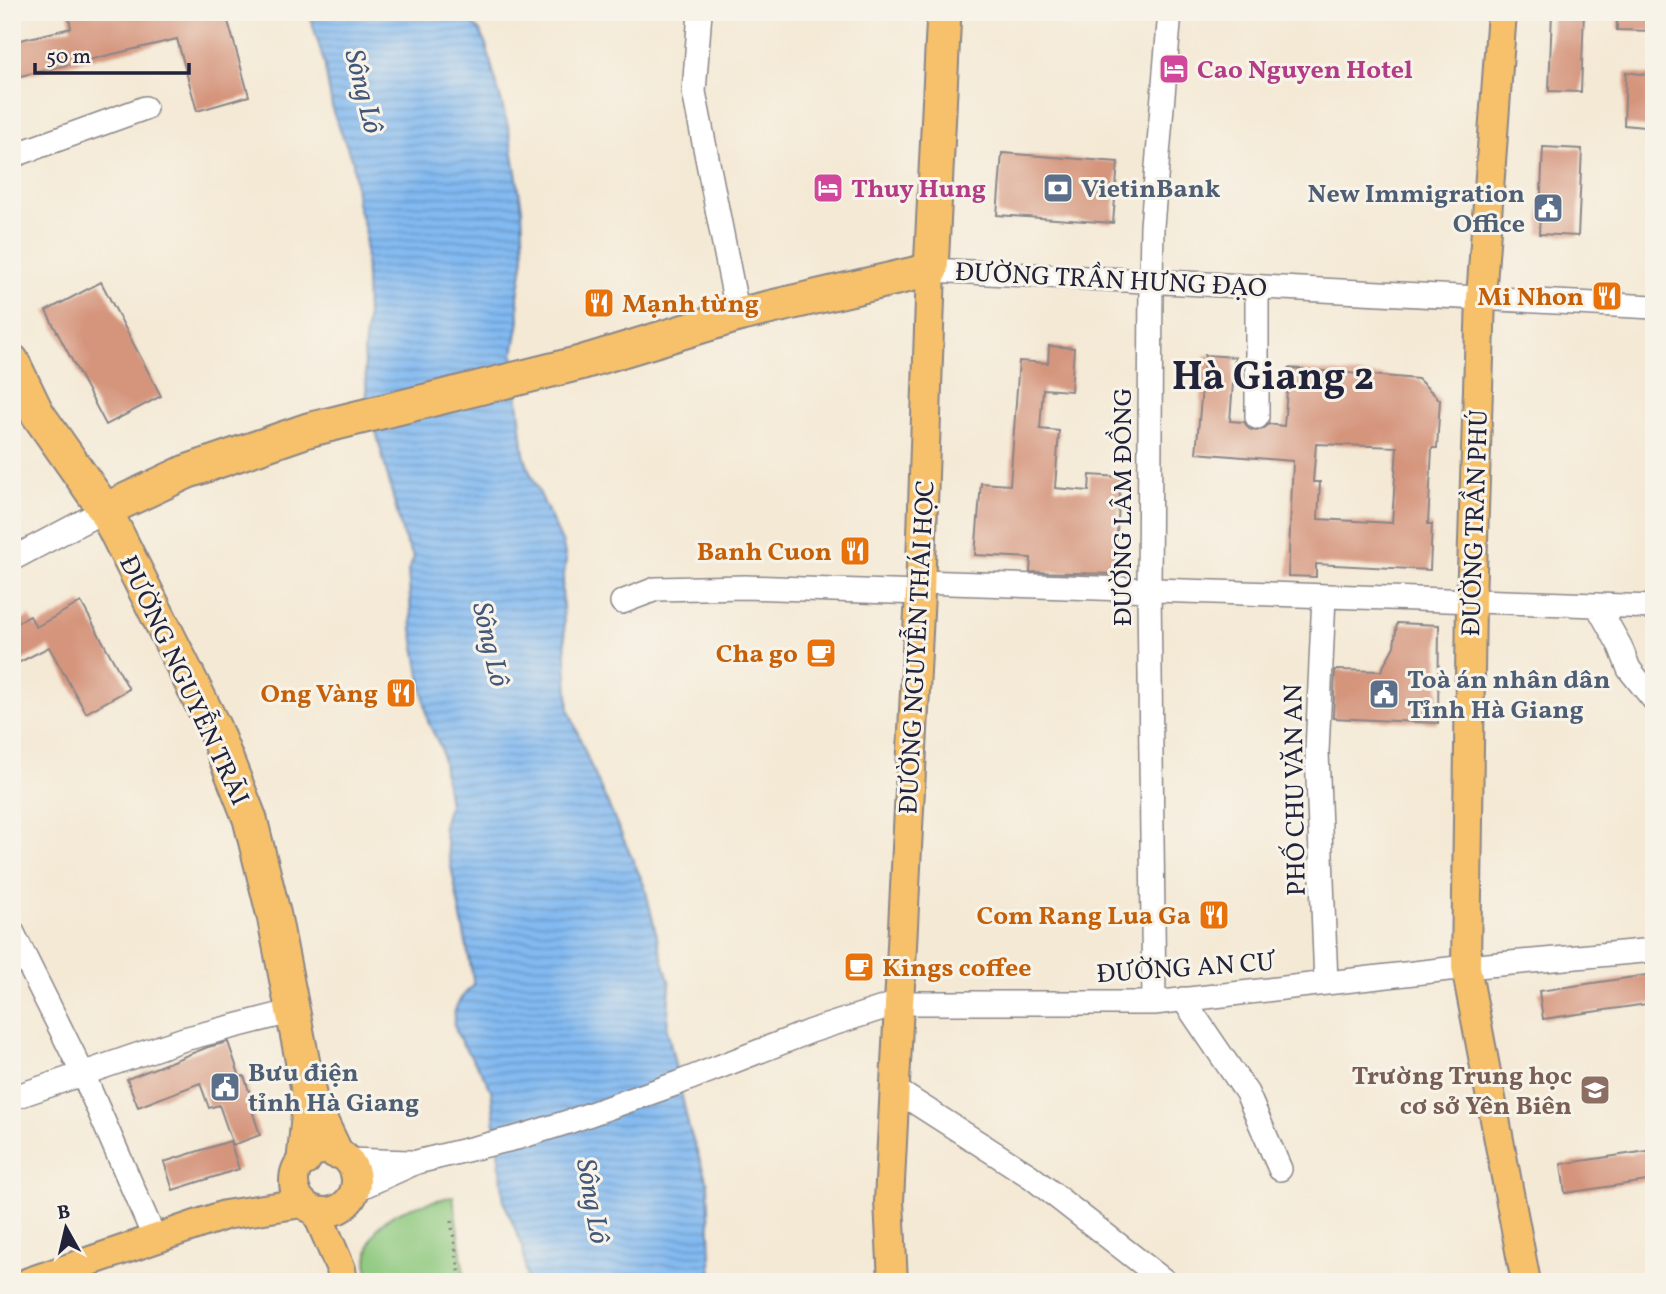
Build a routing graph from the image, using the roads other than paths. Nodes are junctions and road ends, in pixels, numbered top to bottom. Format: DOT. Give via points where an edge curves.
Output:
graph roads {
  1 [pos="700,12"];
  2 [pos="944,12"];
  3 [pos="1170,12"];
  4 [pos="1502,12"];
  5 [pos="145,108"];
  6 [pos="12,156"];
  7 [pos="931,270"];
  8 [pos="1151,281"];
  9 [pos="1257,287"];
  10 [pos="1481,298"];
  11 [pos="1654,307"];
  12 [pos="738,315"];
  13 [pos="12,361"];
  14 [pos="1256,417"];
  15 [pos="105,510"];
  16 [pos="12,559"];
  17 [pos="920,588"];
  18 [pos="1149,590"];
  19 [pos="1324,596"];
  20 [pos="1471,601"];
  21 [pos="622,602"];
  22 [pos="1597,605"];
  23 [pos="1654,607"];
  24 [pos="1654,700"];
  25 [pos="12,931"];
  26 [pos="1654,950"];
  27 [pos="1466,967"];
  28 [pos="1326,983"];
  29 [pos="1183,999"];
  30 [pos="898,1003"];
  31 [pos="1154,1003"];
  32 [pos="294,1011"];
  33 [pos="82,1072"];
  34 [pos="896,1090"];
  35 [pos="12,1098"];
  36 [pos="320,1161"];
  37 [pos="417,1162"];
  38 [pos="1280,1168"];
  39 [pos="329,1203"];
  40 [pos="225,1215"];
  41 [pos="155,1239"];
  42 [pos="342,1275"];
  43 [pos="29,1282"];
  44 [pos="893,1282"];
  45 [pos="1166,1282"];
  46 [pos="1526,1282"];
  1 -- 12 [label="street" via="694,92"];
  2 -- 7 [label="highway, ĐƯỜNG NGUYỄN THÁI HỌC"];
  3 -- 8 [label="street, ĐƯỜNG LÂM ĐỒNG"];
  4 -- 10 [label="main road, ĐƯỜNG TRẦN PHÚ"];
  5 -- 6 [label="street"];
  7 -- 8 [label="street, ĐƯỜNG TRẦN HƯNG ĐẠO"];
  7 -- 12 [label="highway, ĐƯỜNG TRẦN HƯNG ĐẠO"];
  7 -- 17 [label="main road, ĐƯỜNG NGUYỄN THÁI HỌC"];
  8 -- 9 [label="street, ĐƯỜNG TRẦN HƯNG ĐẠO"];
  8 -- 18 [label="street, ĐƯỜNG LÂM ĐỒNG"];
  9 -- 10 [label="street, ĐƯỜNG TRẦN HƯNG ĐẠO"];
  9 -- 14 [label="street"];
  10 -- 11 [label="street, ĐƯỜNG TRẦN HƯNG ĐẠO"];
  10 -- 20 [label="main road, ĐƯỜNG TRẦN PHÚ"];
  12 -- 15 [label="highway, ĐƯỜNG TRẦN HƯNG ĐẠO" via="580,362 308,430 186,472"];
  13 -- 15 [label="highway, ĐƯỜNG NGUYỄN TRÃI" via="37,412"];
  15 -- 16 [label="street"];
  15 -- 32 [label="highway, ĐƯỜNG NGUYỄN TRÃI" via="214,728 250,819"];
  17 -- 18 [label="street"];
  17 -- 21 [label="street" via="656,589"];
  17 -- 30 [label="main road, ĐƯỜNG NGUYỄN THÁI HỌC"];
  18 -- 19 [label="street"];
  18 -- 31 [label="street, ĐƯỜNG LÂM ĐỒNG"];
  19 -- 20 [label="street"];
  19 -- 28 [label="street, PHỐ CHU VĂN AN" via="1317,752"];
  20 -- 22 [label="street"];
  20 -- 27 [label="main road, ĐƯỜNG TRẦN PHÚ"];
  22 -- 23 [label="street"];
  22 -- 24 [label="street" via="1629,669"];
  25 -- 33 [label="street"];
  26 -- 27 [label="street, ĐƯỜNG AN CƯ"];
  27 -- 28 [label="street, ĐƯỜNG AN CƯ"];
  27 -- 46 [label="main road, ĐƯỜNG TRẦN PHÚ"];
  28 -- 29 [label="street, ĐƯỜNG AN CƯ"];
  29 -- 31 [label="street, ĐƯỜNG AN CƯ"];
  29 -- 38 [label="street" via="1247,1093"];
  30 -- 31 [label="street, ĐƯỜNG AN CƯ"];
  30 -- 34 [label="main road, ĐƯỜNG NGUYỄN THÁI HỌC"];
  30 -- 37 [label="street, ĐƯỜNG AN CƯ" via="571,1121"];
  32 -- 33 [label="street" via="184,1038"];
  32 -- 36 [label="highway, ĐƯỜNG NGUYỄN TRÃI"];
  33 -- 35 [label="street"];
  33 -- 41 [label="street"];
  34 -- 44 [label="main road, ĐƯỜNG NGUYỄN THÁI HỌC" via="889,1200"];
  34 -- 45 [label="street" via="1030,1175"];
  36 -- 37 [label="street"];
  36 -- 39 [label="main road" via="294,1188"];
  36 -- 39 [label="main road" via="356,1174"];
  36 -- 40 [label="main road"];
  37 -- 39 [label="street"];
  39 -- 40 [label="main road"];
  39 -- 42 [label="main road"];
  40 -- 41 [label="main road"];
  41 -- 43 [label="main road"];
}
